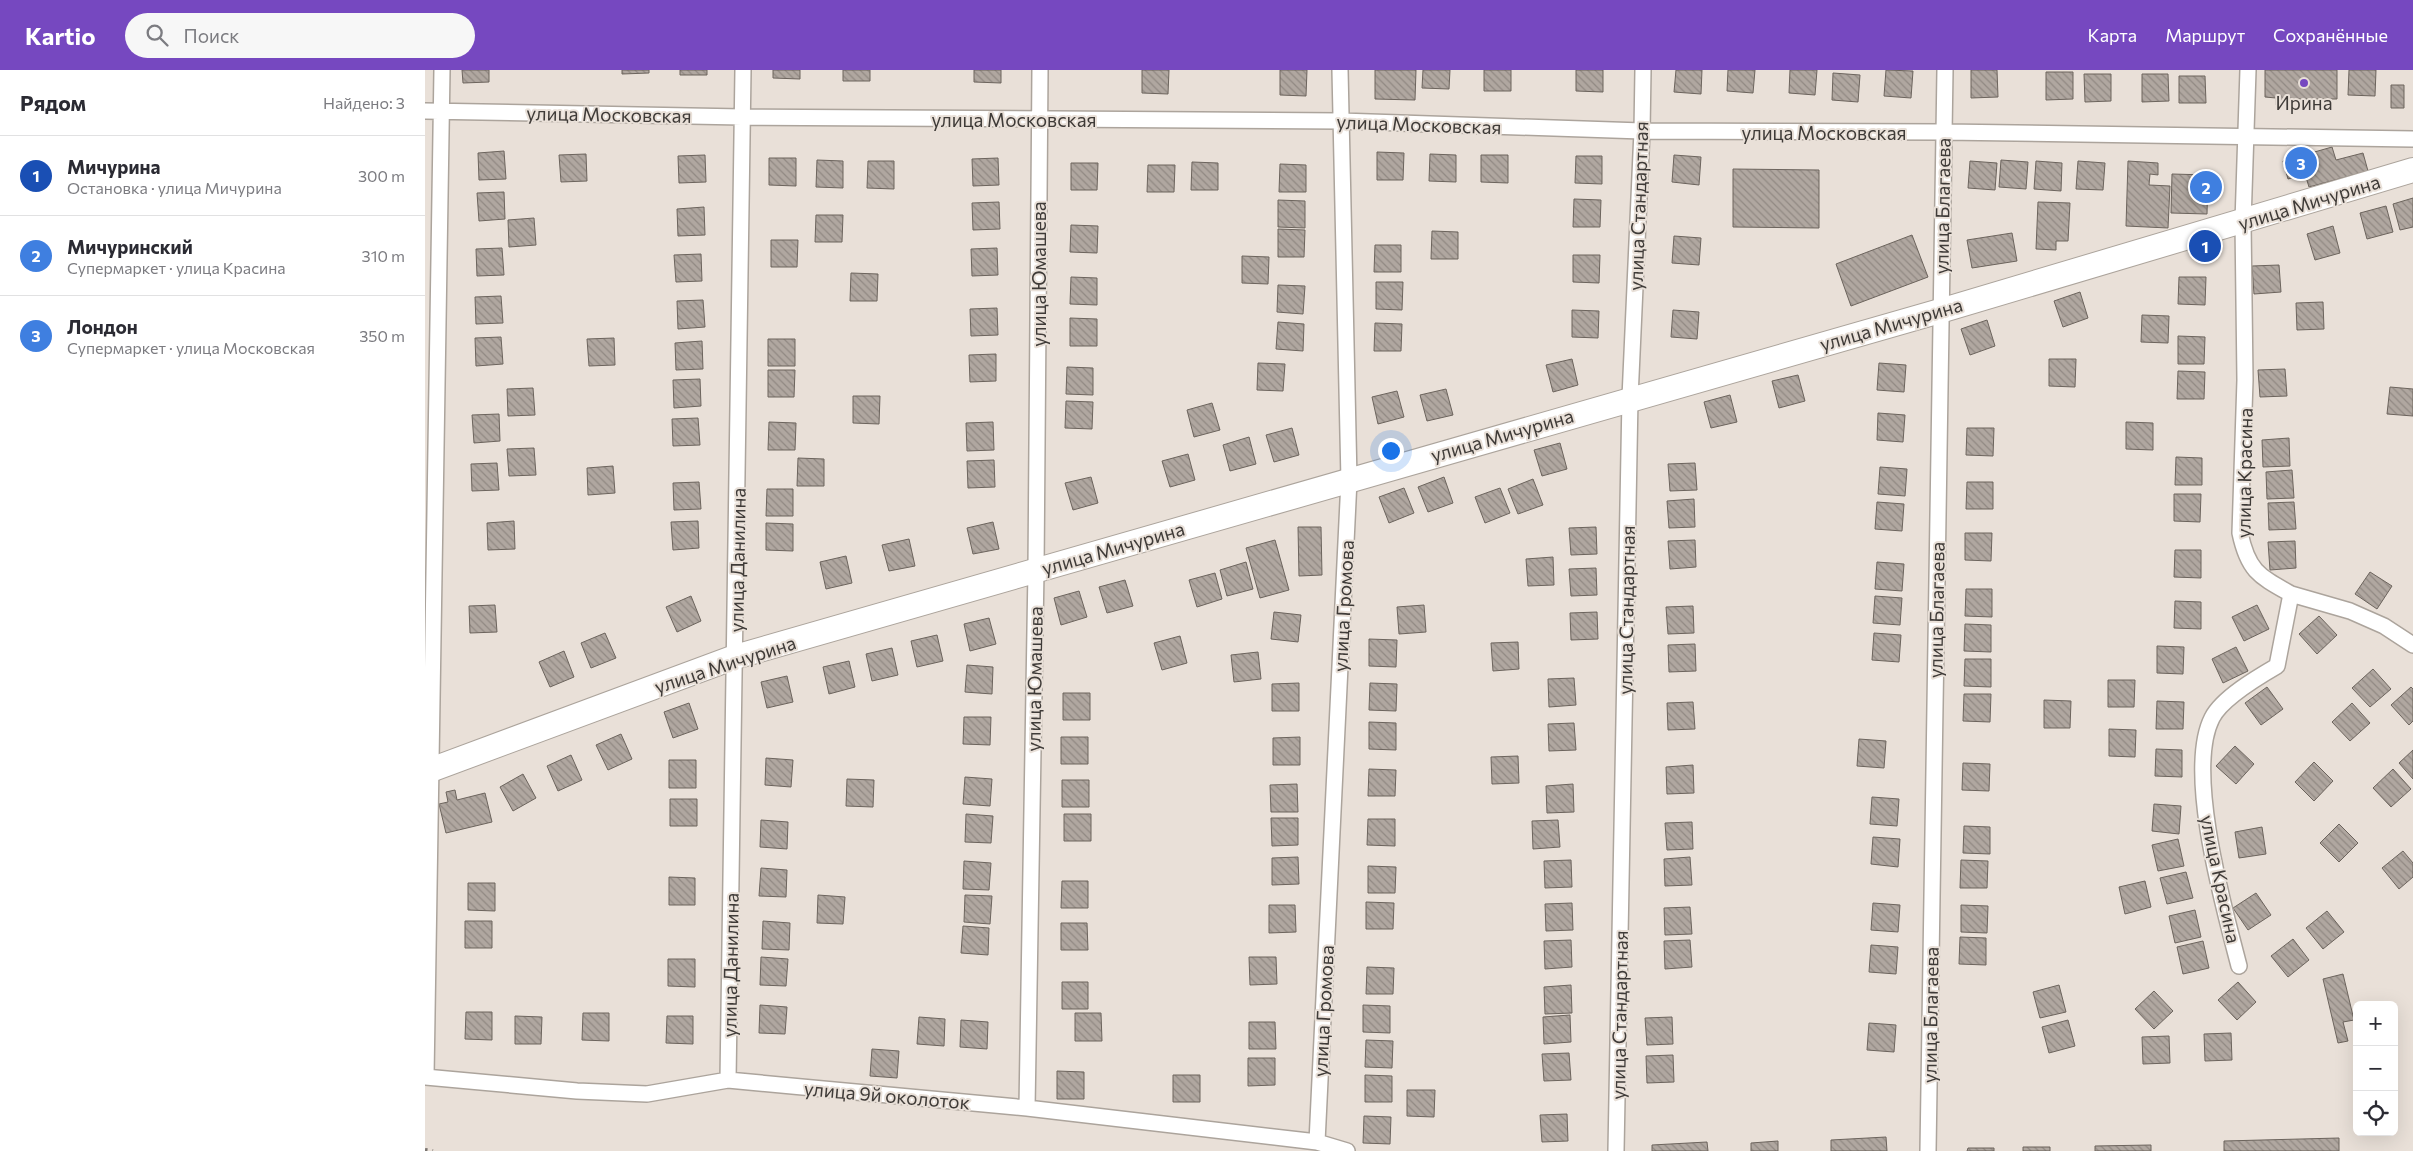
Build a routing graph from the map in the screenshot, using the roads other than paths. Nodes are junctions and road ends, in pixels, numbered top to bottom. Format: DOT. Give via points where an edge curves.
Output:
graph roads {
  1 [pos="442,70"];
  2 [pos="743,70"];
  3 [pos="1040,70"];
  4 [pos="1340,70"];
  5 [pos="1643,70"];
  6 [pos="1945,70"];
  7 [pos="2248,70"];
  8 [pos="425,111"];
  9 [pos="441,112"];
  10 [pos="743,116"];
  11 [pos="1039,119"];
  12 [pos="1341,121"];
  13 [pos="1642,131"];
  14 [pos="1944,132"];
  15 [pos="2247,136"];
  16 [pos="2413,139"];
  17 [pos="2413,170"];
  18 [pos="2243,222"];
  19 [pos="1940,310"];
  20 [pos="1630,398"];
  21 [pos="1349,480"];
  22 [pos="1036,570"];
  23 [pos="2291,594"];
  24 [pos="2413,645"];
  25 [pos="735,657"];
  26 [pos="428,771"];
  27 [pos="2239,966"];
  28 [pos="425,1077"];
  29 [pos="728,1080"];
  30 [pos="1027,1108"];
  31 [pos="1317,1142"];
  32 [pos="1347,1151"];
  33 [pos="1617,1151"];
  34 [pos="1928,1151"];
  1 -- 9 [label="street"];
  2 -- 10 [label="street, улица Данилина"];
  3 -- 11 [label="street, улица Юмашева"];
  4 -- 12 [label="street, улица Громова"];
  5 -- 13 [label="street, улица Стандартная"];
  6 -- 14 [label="street, улица Благаева"];
  7 -- 15 [label="street, улица Красина"];
  8 -- 9 [label="street, улица Московская"];
  9 -- 10 [label="street, улица Московская"];
  9 -- 26 [label="street"];
  10 -- 11 [label="street, улица Московская"];
  10 -- 25 [label="street, улица Данилина"];
  11 -- 12 [label="street, улица Московская"];
  11 -- 22 [label="street, улица Юмашева"];
  12 -- 13 [label="street, улица Московская"];
  12 -- 21 [label="street, улица Громова"];
  13 -- 14 [label="street, улица Московская"];
  13 -- 20 [label="street, улица Стандартная"];
  14 -- 15 [label="street, улица Московская"];
  14 -- 19 [label="street, улица Благаева"];
  15 -- 16 [label="street, улица Московская"];
  15 -- 18 [label="street, улица Красина"];
  17 -- 18 [label="main road, улица Мичурина"];
  18 -- 19 [label="main road, улица Мичурина"];
  18 -- 23 [label="street, улица Красина" via="2245,380 2240,533 2244,552 2260,576"];
  19 -- 20 [label="main road, улица Мичурина"];
  19 -- 34 [label="street, улица Благаева"];
  20 -- 21 [label="main road, улица Мичурина"];
  20 -- 33 [label="street, улица Стандартная"];
  21 -- 22 [label="main road, улица Мичурина"];
  21 -- 31 [label="street, улица Громова"];
  22 -- 25 [label="main road, улица Мичурина"];
  22 -- 30 [label="street, улица Юмашева"];
  23 -- 24 [label="street" via="2350,611 2384,626"];
  23 -- 27 [label="street, улица Красина" via="2277,666 2240,689 2212,718 2205,743 2202,777 2206,812 2219,886"];
  25 -- 26 [label="main road, улица Мичурина"];
  25 -- 29 [label="street, улица Данилина"];
  26 -- 28 [label="street"];
  28 -- 29 [label="street, улица 9й околоток" via="647,1094"];
  29 -- 30 [label="street, улица 9й околоток"];
  30 -- 31 [label="street, улица 9й околоток"];
  31 -- 32 [label="street, улица 9й околоток"];
}
